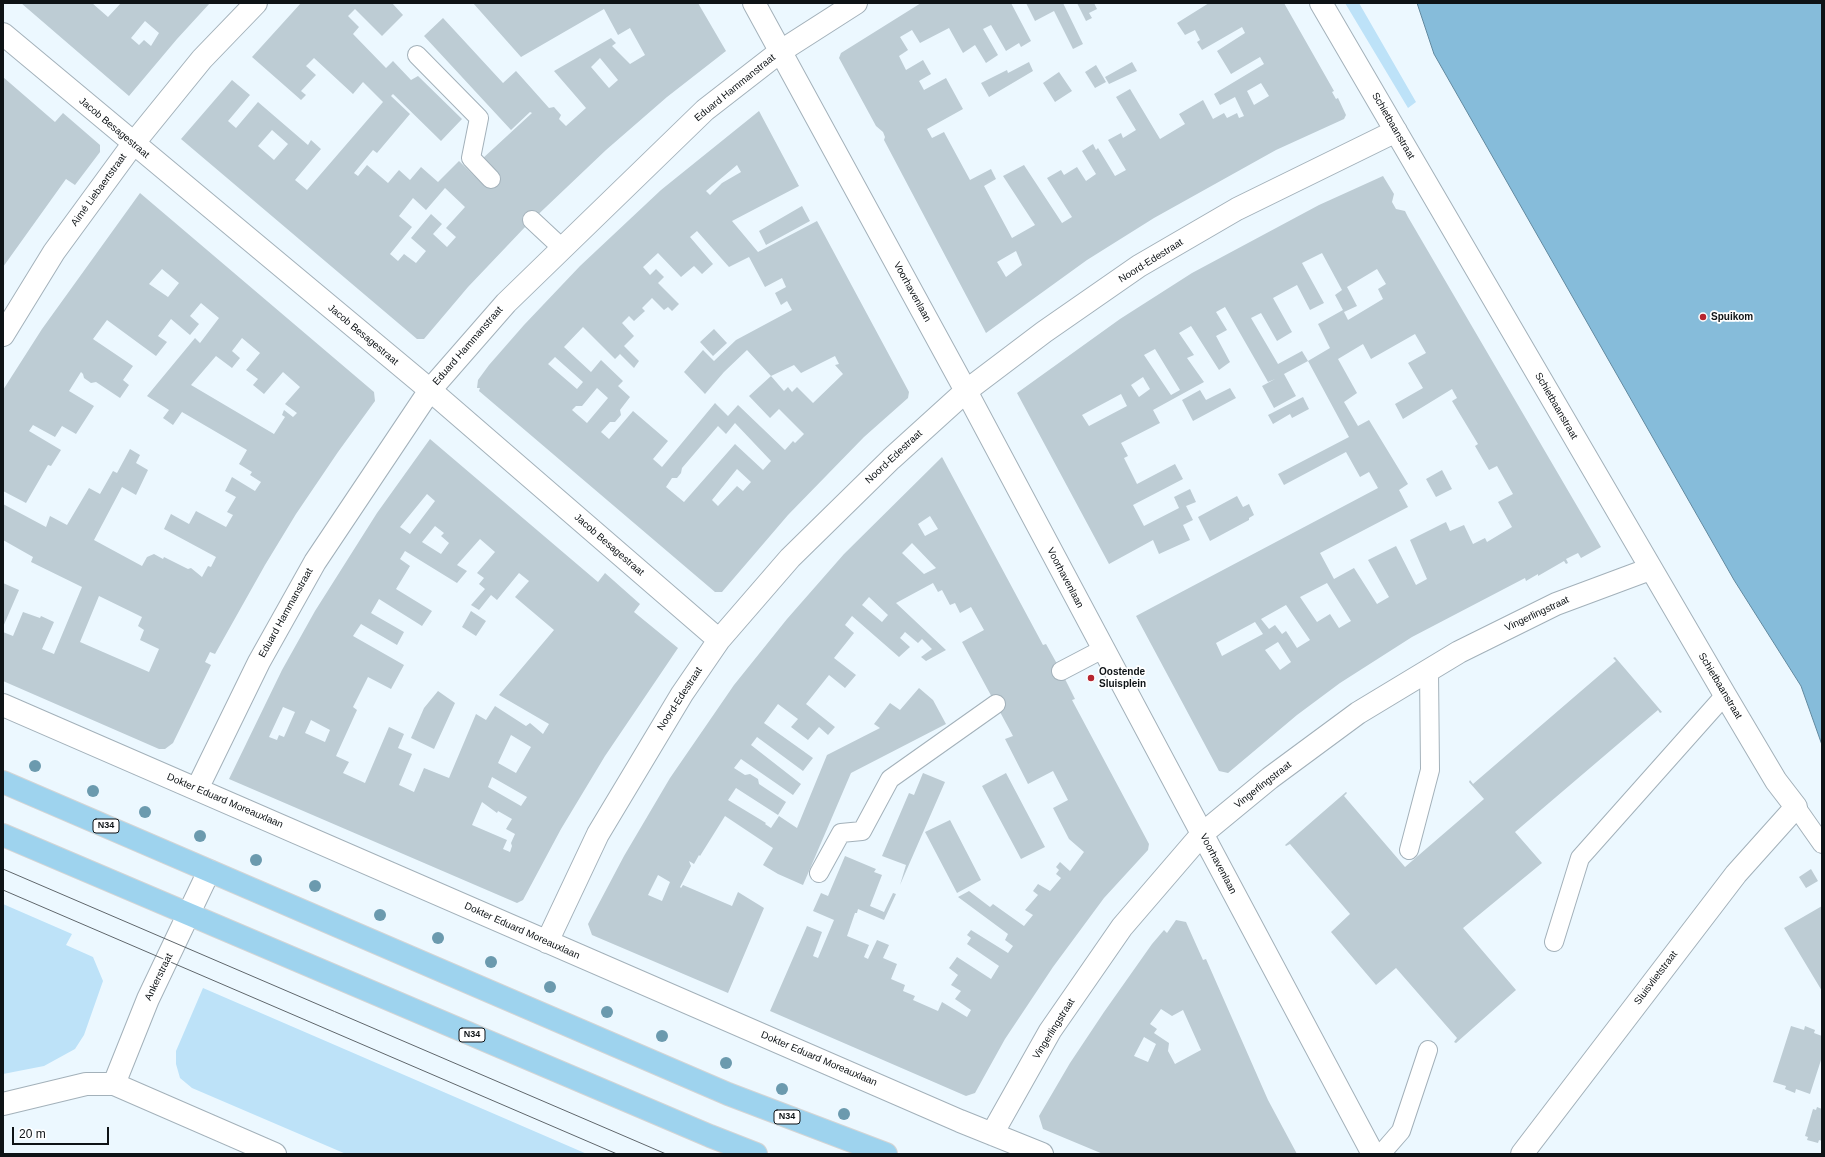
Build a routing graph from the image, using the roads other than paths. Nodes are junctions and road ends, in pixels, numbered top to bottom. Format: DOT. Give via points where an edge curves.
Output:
graph roads {
  1 [pos="256,3"];
  2 [pos="754,3"];
  3 [pos="856,3"];
  4 [pos="1321,3"];
  5 [pos="3,34"];
  6 [pos="781,51"];
  7 [pos="417,55"];
  8 [pos="1396,131"];
  9 [pos="133,144"];
  10 [pos="491,179"];
  11 [pos="532,220"];
  12 [pos="562,248"];
  13 [pos="3,335"];
  14 [pos="430,390"];
  15 [pos="966,391"];
  16 [pos="1650,569"];
  17 [pos="719,640"];
  18 [pos="1103,649"];
  19 [pos="1429,670"];
  20 [pos="1061,671"];
  21 [pos="1725,695"];
  22 [pos="3,704"];
  23 [pos="996,704"];
  24 [pos="3,782"];
  25 [pos="197,789"];
  26 [pos="1796,807"];
  27 [pos="1202,834"];
  28 [pos="3,835"];
  29 [pos="1822,844"];
  30 [pos="1409,850"];
  31 [pos="209,871"];
  32 [pos="819,873"];
  33 [pos="189,915"];
  34 [pos="547,942"];
  35 [pos="1554,942"];
  36 [pos="1428,1050"];
  37 [pos="114,1084"];
  38 [pos="3,1104"];
  39 [pos="992,1134"];
  40 [pos="275,1154"];
  41 [pos="756,1154"];
  42 [pos="886,1154"];
  43 [pos="1042,1154"];
  44 [pos="1373,1154"];
  45 [pos="1381,1154"];
  46 [pos="1522,1154"];
  1 -- 9 [label="street, Aimé Liebaertstraat" via="202,59"];
  2 -- 6 [label="street, Voorhavenlaan"];
  3 -- 6 [label="street, Eduard Hammanstraat"];
  4 -- 8 [label="street, Schietbaanstraat"];
  5 -- 9 [label="street, Jacob Besagestraat"];
  6 -- 12 [label="street, Eduard Hammanstraat" via="705,110"];
  6 -- 15 [label="street, Voorhavenlaan"];
  7 -- 10 [label="lane" via="479,118 471,158"];
  8 -- 15 [label="street, Noord-Edestraat" via="1237,209 1139,266 1044,332"];
  8 -- 16 [label="street, Schietbaanstraat"];
  9 -- 13 [label="street, Aimé Liebaertstraat" via="54,252"];
  9 -- 14 [label="street, Jacob Besagestraat"];
  11 -- 12 [label="lane"];
  12 -- 14 [label="street, Eduard Hammanstraat" via="506,303"];
  14 -- 17 [label="street, Jacob Besagestraat"];
  14 -- 25 [label="street, Eduard Hammanstraat" via="315,562 259,662"];
  15 -- 17 [label="street, Noord-Edestraat" via="891,459 790,558"];
  15 -- 18 [label="street, Voorhavenlaan"];
  16 -- 19 [label="street, Vingerlingstraat" via="1556,604 1459,652"];
  16 -- 21 [label="street, Schietbaanstraat"];
  17 -- 34 [label="street, Noord-Edestraat" via="682,694 598,834"];
  18 -- 20 [label="lane"];
  18 -- 27 [label="street, Voorhavenlaan"];
  19 -- 27 [label="street, Vingerlingstraat" via="1358,713 1270,778"];
  19 -- 30 [label="lane" via="1430,770"];
  21 -- 26 [label="street, Schietbaanstraat" via="1776,781"];
  21 -- 35 [label="lane" via="1580,858"];
  22 -- 25 [label="street, Dokter Eduard Moreauxlaan"];
  23 -- 32 [label="lane" via="890,779 862,831 841,834"];
  24 -- 31 [label="main road, N34"];
  25 -- 34 [label="street, Dokter Eduard Moreauxlaan"];
  26 -- 29 [label="lane"];
  26 -- 46 [label="street, Sluisvlietstraat" via="1736,874"];
  27 -- 39 [label="street, Vingerlingstraat" via="1118,934 1050,1031"];
  27 -- 44 [label="street, Voorhavenlaan"];
  28 -- 33 [label="main road, N34"];
  31 -- 33 [label="street, Ankerstraat"];
  31 -- 42 [label="main road, N34" via="722,1092"];
  33 -- 37 [label="street, Ankerstraat" via="148,999"];
  33 -- 41 [label="main road, N34"];
  34 -- 39 [label="street, Dokter Eduard Moreauxlaan"];
  36 -- 45 [label="lane" via="1401,1131"];
  37 -- 38 [label="street" via="86,1084"];
  37 -- 40 [label="street"];
  39 -- 43 [label="street, Dokter Eduard Moreauxlaan"];
}
